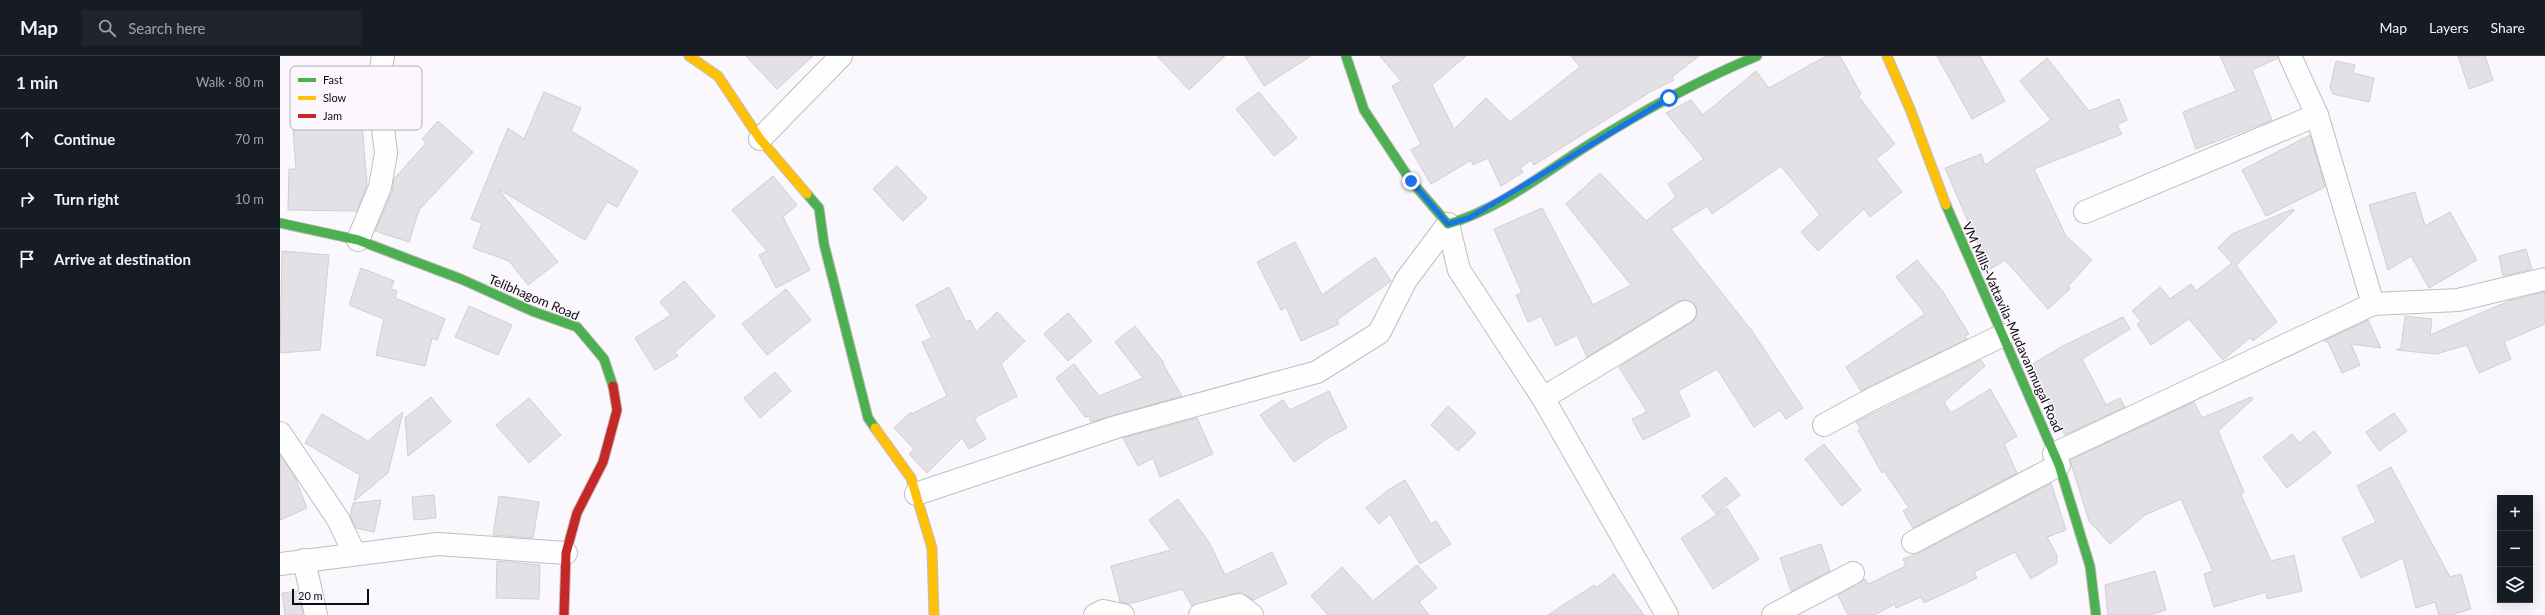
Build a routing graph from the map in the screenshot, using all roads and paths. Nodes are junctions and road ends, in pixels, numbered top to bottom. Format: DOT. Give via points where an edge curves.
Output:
graph roads {
  1 [pos="383,56"];
  2 [pos="689,56"];
  3 [pos="841,56"];
  4 [pos="1346,56"];
  5 [pos="1757,56"];
  6 [pos="1887,56"];
  7 [pos="2290,56"];
  8 [pos="381,66"];
  9 [pos="2317,115"];
  10 [pos="383,130"];
  11 [pos="760,139"];
  12 [pos="2085,212"];
  13 [pos="280,223"];
  14 [pos="1448,224"];
  15 [pos="358,240"];
  16 [pos="2545,278"];
  17 [pos="2373,304"];
  18 [pos="1685,312"];
  19 [pos="2003,335"];
  20 [pos="1543,398"];
  21 [pos="1824,425"];
  22 [pos="280,433"];
  23 [pos="2057,460"];
  24 [pos="916,494"];
  25 [pos="1913,542"];
  26 [pos="354,553"];
  27 [pos="566,553"];
  28 [pos="304,560"];
  29 [pos="280,564"];
  30 [pos="1853,573"];
  31 [pos="316,615"];
  32 [pos="564,615"];
  33 [pos="934,615"];
  34 [pos="1095,615"];
  35 [pos="1123,615"];
  36 [pos="1200,615"];
  37 [pos="1252,615"];
  38 [pos="1667,615"];
  39 [pos="1773,615"];
  40 [pos="2096,615"];
  1 -- 8 [label="street"];
  2 -- 11 [label="street" via="718,76"];
  3 -- 11 [label="street"];
  4 -- 14 [label="street" via="1364,110 1411,181"];
  5 -- 14 [label="street" via="1669,98 1497,203 1469,218"];
  6 -- 19 [label="street, VM Mills-Vattavila-Mudavanmugal Road" via="1945,203"];
  7 -- 9 [label="street"];
  9 -- 12 [label="street"];
  9 -- 17 [label="street"];
  10 -- 15 [label="street" via="386,153 380,187"];
  11 -- 24 [label="street" via="819,208 824,244 868,418 911,478"];
  13 -- 15 [label="street, Telibhagom Road"];
  14 -- 20 [label="street" via="1459,270"];
  14 -- 24 [label="street" via="1406,280 1379,333 1317,372 1116,427"];
  15 -- 27 [label="street, Telibhagom Road" via="577,327 604,359 612,378 618,410 603,462 577,513"];
  16 -- 17 [label="street" via="2458,300"];
  17 -- 23 [label="street"];
  18 -- 20 [label="street"];
  19 -- 21 [label="street"];
  19 -- 23 [label="street, VM Mills-Vattavila-Mudavanmugal Road"];
  20 -- 38 [label="street"];
  22 -- 26 [label="street" via="338,519"];
  23 -- 25 [label="street"];
  23 -- 40 [label="street, VM Mills-Vattavila-Mudavanmugal Road" via="2090,566"];
  24 -- 33 [label="street" via="932,548"];
  26 -- 27 [label="street" via="438,544"];
  26 -- 28 [label="street"];
  27 -- 32 [label="street, Telibhagom Road"];
  28 -- 29 [label="street"];
  28 -- 31 [label="street"];
  30 -- 39 [label="street"];
  34 -- 35 [label="street" via="1103,611"];
  36 -- 37 [label="street" via="1239,605"];
}
